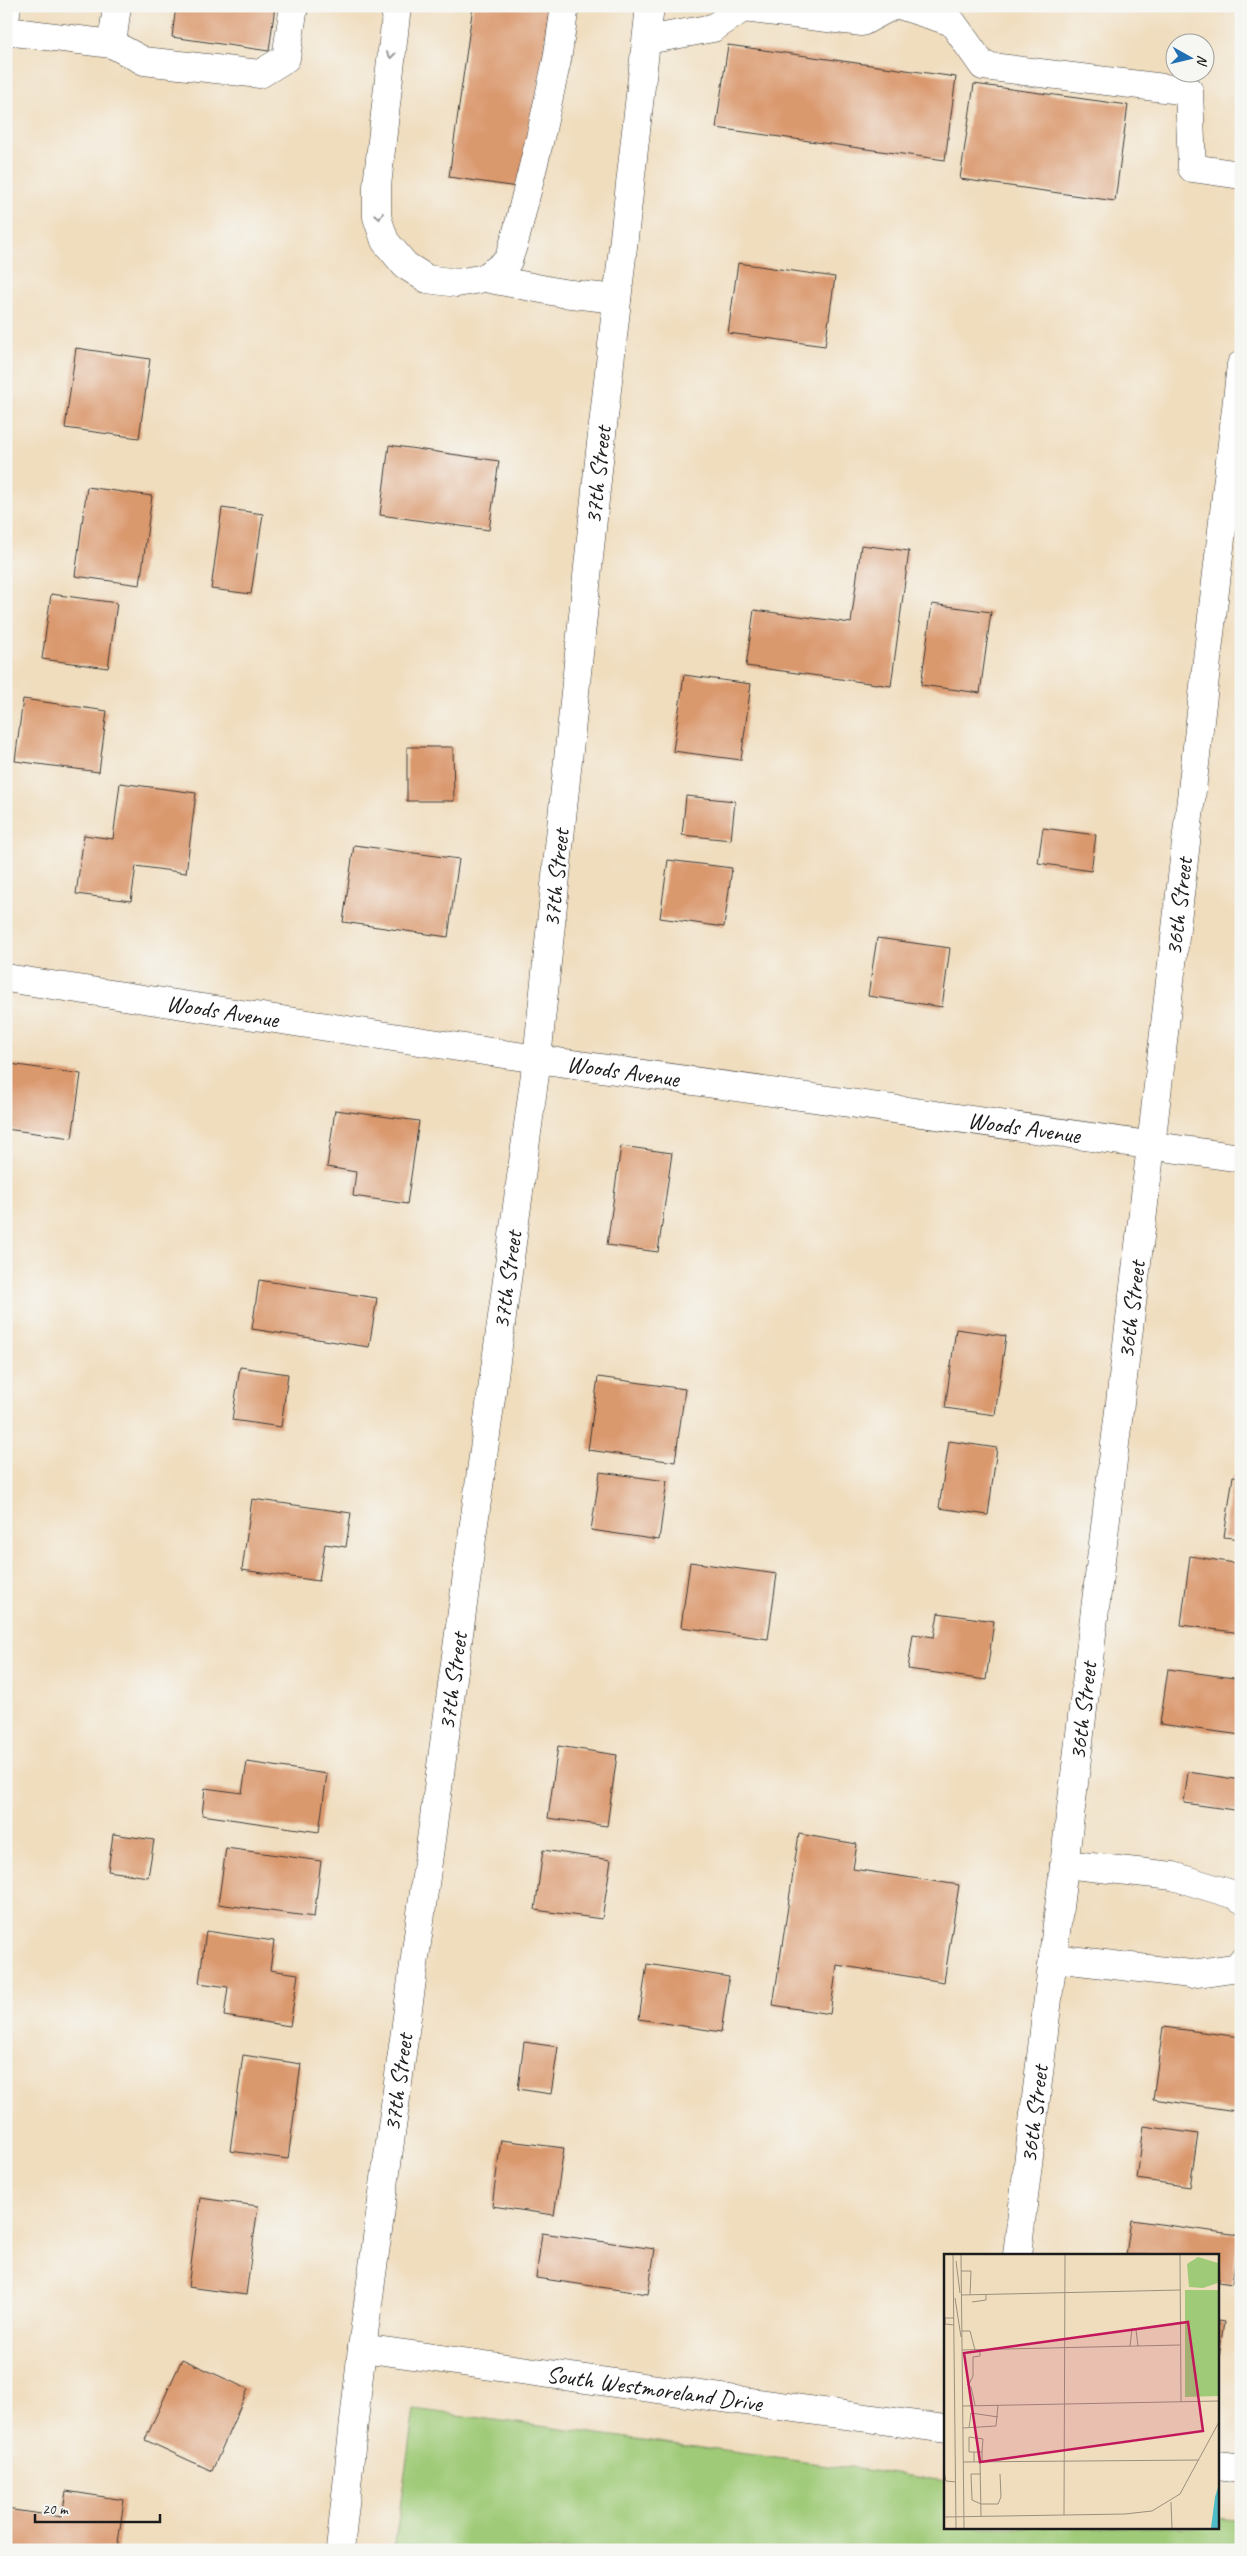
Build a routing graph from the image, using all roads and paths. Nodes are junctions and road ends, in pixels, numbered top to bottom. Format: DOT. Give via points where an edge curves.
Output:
graph roads {
  1 [pos="7,6"];
  2 [pos="117,6"];
  3 [pos="294,6"];
  4 [pos="396,6"];
  5 [pos="564,6"];
  6 [pos="650,6"];
  7 [pos="892,6"];
  8 [pos="902,6"];
  9 [pos="6,12"];
  10 [pos="6,31"];
  11 [pos="647,40"];
  12 [pos="112,44"];
  13 [pos="1241,175"];
  14 [pos="485,278"];
  15 [pos="618,299"];
  16 [pos="1241,364"];
  17 [pos="6,978"];
  18 [pos="537,1058"];
  19 [pos="1151,1146"];
  20 [pos="1241,1158"];
  21 [pos="1064,1864"];
  22 [pos="1241,1899"];
  23 [pos="1053,1958"];
  24 [pos="1241,1962"];
  25 [pos="1017,2254"];
  26 [pos="362,2348"];
  27 [pos="944,2429"];
  28 [pos="1220,2466"];
  29 [pos="1241,2469"];
  30 [pos="340,2550"];
  1 -- 9 [label="street"];
  2 -- 12 [label="street"];
  3 -- 12 [label="street" via="286,58 260,74 144,61"];
  4 -- 14 [label="street, one-way" via="377,186 378,217 385,241 405,265 426,279 457,283"];
  5 -- 14 [label="street" via="557,60 516,236 508,261"];
  6 -- 11 [label="street, 37th Street"];
  7 -- 11 [label="street" via="862,22 743,8 713,28"];
  8 -- 13 [label="street" via="952,22 983,66 1189,90 1192,168"];
  10 -- 12 [label="street"];
  11 -- 15 [label="street, 37th Street"];
  14 -- 15 [label="street" via="562,293"];
  15 -- 18 [label="street, 37th Street"];
  16 -- 19 [label="street, 36th Street"];
  17 -- 18 [label="street, Woods Avenue"];
  18 -- 19 [label="street, Woods Avenue"];
  18 -- 26 [label="street, 37th Street"];
  19 -- 20 [label="street, Woods Avenue"];
  19 -- 21 [label="street, 36th Street"];
  21 -- 22 [label="street" via="1172,1876 1236,1894"];
  21 -- 23 [label="street, 36th Street"];
  23 -- 24 [label="street" via="1191,1974 1238,1967"];
  23 -- 25 [label="street, 36th Street"];
  26 -- 27 [label="street, South Westmoreland Drive"];
  26 -- 30 [label="street, 37th Street"];
  28 -- 29 [label="street"];
}
